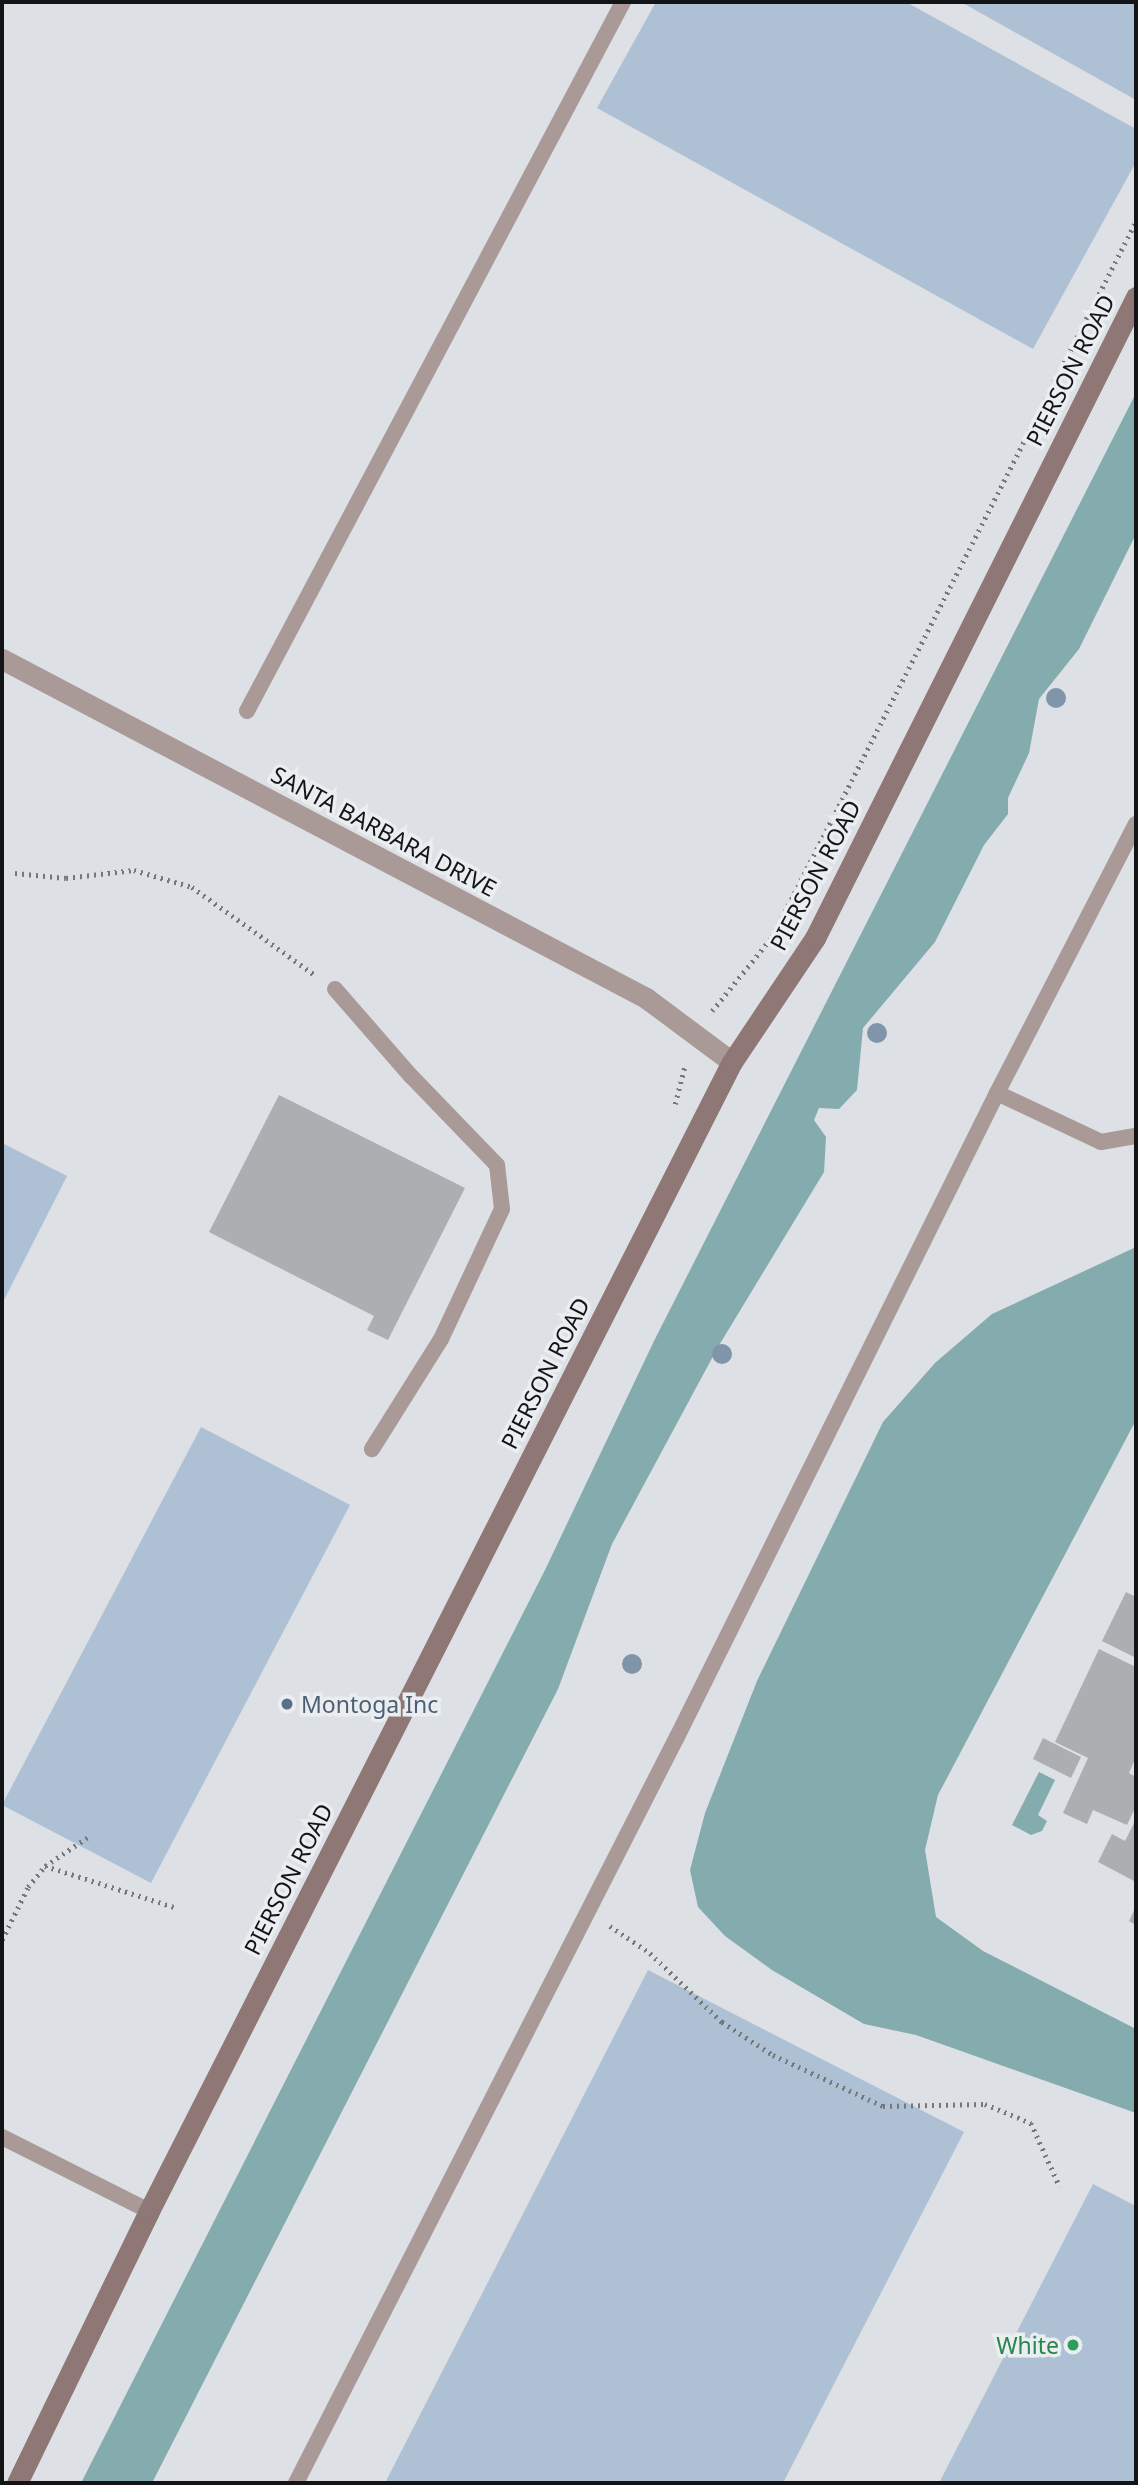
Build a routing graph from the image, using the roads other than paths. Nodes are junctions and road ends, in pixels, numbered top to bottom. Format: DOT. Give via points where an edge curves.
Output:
graph roads {
  1 [pos="623,2"];
  2 [pos="1136,297"];
  3 [pos="2,659"];
  4 [pos="247,711"];
  5 [pos="1136,824"];
  6 [pos="335,989"];
  7 [pos="732,1062"];
  8 [pos="997,1093"];
  9 [pos="1136,1136"];
  10 [pos="372,1449"];
  11 [pos="2,2137"];
  12 [pos="149,2211"];
  13 [pos="17,2483"];
  14 [pos="296,2483"];
  1 -- 4 [label="lane"];
  2 -- 7 [label="street, PIERSON ROAD" via="815,938"];
  3 -- 7 [label="street, SANTA BARBARA DRIVE" via="646,999"];
  5 -- 8 [label="lane"];
  6 -- 10 [label="lane" via="497,1165 502,1209 441,1339"];
  7 -- 12 [label="street, PIERSON ROAD"];
  8 -- 9 [label="lane" via="1101,1142"];
  8 -- 14 [label="lane" via="589,1911"];
  11 -- 12 [label="lane"];
  12 -- 13 [label="street, PIERSON ROAD"];
}
